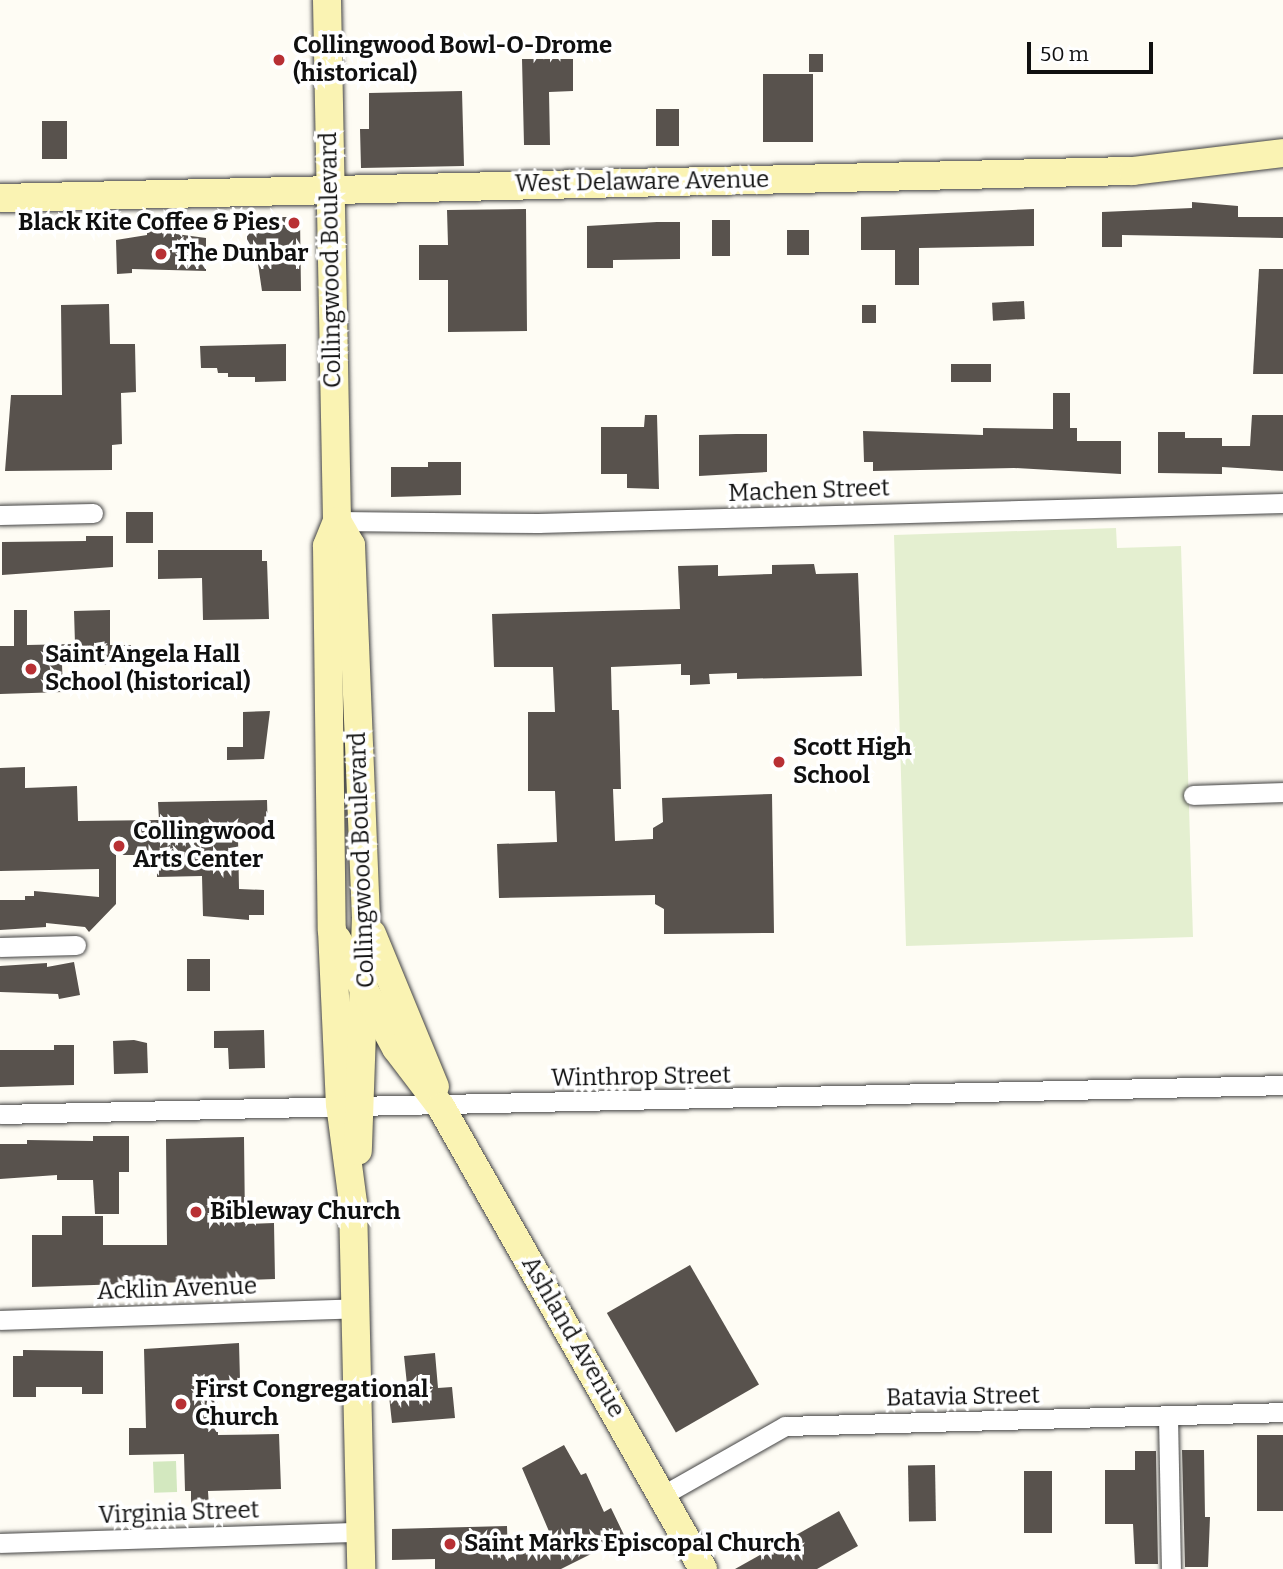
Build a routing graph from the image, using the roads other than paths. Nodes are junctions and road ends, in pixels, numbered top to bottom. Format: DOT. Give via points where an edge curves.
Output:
graph roads {
  1 [pos="327,0"];
  2 [pos="1283,153"];
  3 [pos="329,190"];
  4 [pos="0,198"];
  5 [pos="1283,503"];
  6 [pos="93,513"];
  7 [pos="0,515"];
  8 [pos="337,521"];
  9 [pos="330,696"];
  10 [pos="358,707"];
  11 [pos="1283,792"];
  12 [pos="1193,794"];
  13 [pos="366,917"];
  14 [pos="332,930"];
  15 [pos="76,945"];
  16 [pos="0,947"];
  17 [pos="366,997"];
  18 [pos="1283,1085"];
  19 [pos="351,1105"];
  20 [pos="441,1107"];
  21 [pos="0,1114"];
  22 [pos="356,1308"];
  23 [pos="0,1320"];
  24 [pos="1283,1412"];
  25 [pos="1168,1416"];
  26 [pos="663,1496"];
  27 [pos="360,1532"];
  28 [pos="0,1543"];
  29 [pos="361,1569"];
  30 [pos="703,1569"];
  31 [pos="1171,1569"];
  1 -- 3 [label="street, Collingwood Boulevard"];
  2 -- 3 [label="street, West Delaware Avenue" via="1133,171"];
  3 -- 4 [label="street, West Delaware Avenue"];
  3 -- 8 [label="street, Collingwood Boulevard"];
  5 -- 8 [label="street, Machen Street" via="538,523"];
  6 -- 7 [label="street"];
  8 -- 9 [label="street, Collingwood Boulevard" via="327,546"];
  8 -- 10 [label="street, Collingwood Boulevard" via="351,545"];
  9 -- 10 [label="street"];
  9 -- 14 [label="street, Collingwood Boulevard"];
  10 -- 13 [label="street, Collingwood Boulevard"];
  11 -- 12 [label="street"];
  13 -- 17 [label="street, Collingwood Boulevard"];
  13 -- 20 [label="street, Ashland Avenue"];
  14 -- 17 [label="street, Ashland Avenue"];
  14 -- 19 [label="street, Collingwood Boulevard"];
  15 -- 16 [label="street"];
  17 -- 19 [label="street, Collingwood Boulevard"];
  17 -- 20 [label="street, Ashland Avenue" via="396,1048"];
  18 -- 20 [label="street, Winthrop Street"];
  19 -- 20 [label="street, Winthrop Street"];
  19 -- 21 [label="street, Winthrop Street"];
  19 -- 22 [label="street, Collingwood Boulevard"];
  20 -- 26 [label="street, Ashland Avenue"];
  22 -- 23 [label="street, Acklin Avenue"];
  22 -- 27 [label="street, Collingwood Boulevard"];
  24 -- 25 [label="street, Batavia Street"];
  25 -- 26 [label="street, Batavia Street" via="785,1426"];
  25 -- 31 [label="street"];
  26 -- 30 [label="street, Ashland Avenue"];
  27 -- 28 [label="street, Virginia Street"];
  27 -- 29 [label="street, Collingwood Boulevard"];
}
